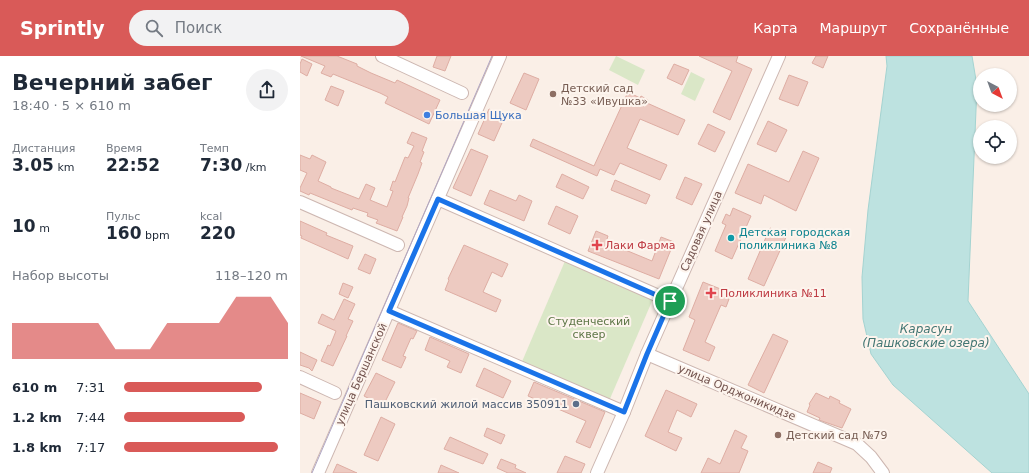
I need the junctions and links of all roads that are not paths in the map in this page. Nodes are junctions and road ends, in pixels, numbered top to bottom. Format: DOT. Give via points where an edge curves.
graph roads {
  1 [pos="382,56"];
  2 [pos="500,56"];
  3 [pos="777,56"];
  4 [pos="462,93"];
  5 [pos="438,199"];
  6 [pos="300,202"];
  7 [pos="398,245"];
  8 [pos="670,301"];
  9 [pos="389,311"];
  10 [pos="647,354"];
  11 [pos="300,377"];
  12 [pos="335,393"];
  13 [pos="624,412"];
  14 [pos="318,473"];
  15 [pos="597,473"];
  16 [pos="883,473"];
  1 -- 4 [label="street"];
  2 -- 5 [label="street, улица Бершанской"];
  3 -- 8 [label="street, Садовая улица"];
  5 -- 8 [label="street"];
  5 -- 9 [label="street, улица Бершанской"];
  6 -- 7 [label="street"];
  8 -- 10 [label="street, Садовая улица"];
  9 -- 13 [label="street"];
  9 -- 14 [label="street, улица Бершанской"];
  10 -- 13 [label="street, Садовая улица"];
  10 -- 16 [label="street, улица Орджоникидзе" via="856,444 871,457"];
  11 -- 12 [label="street"];
  13 -- 15 [label="street, Садовая улица"];
}
